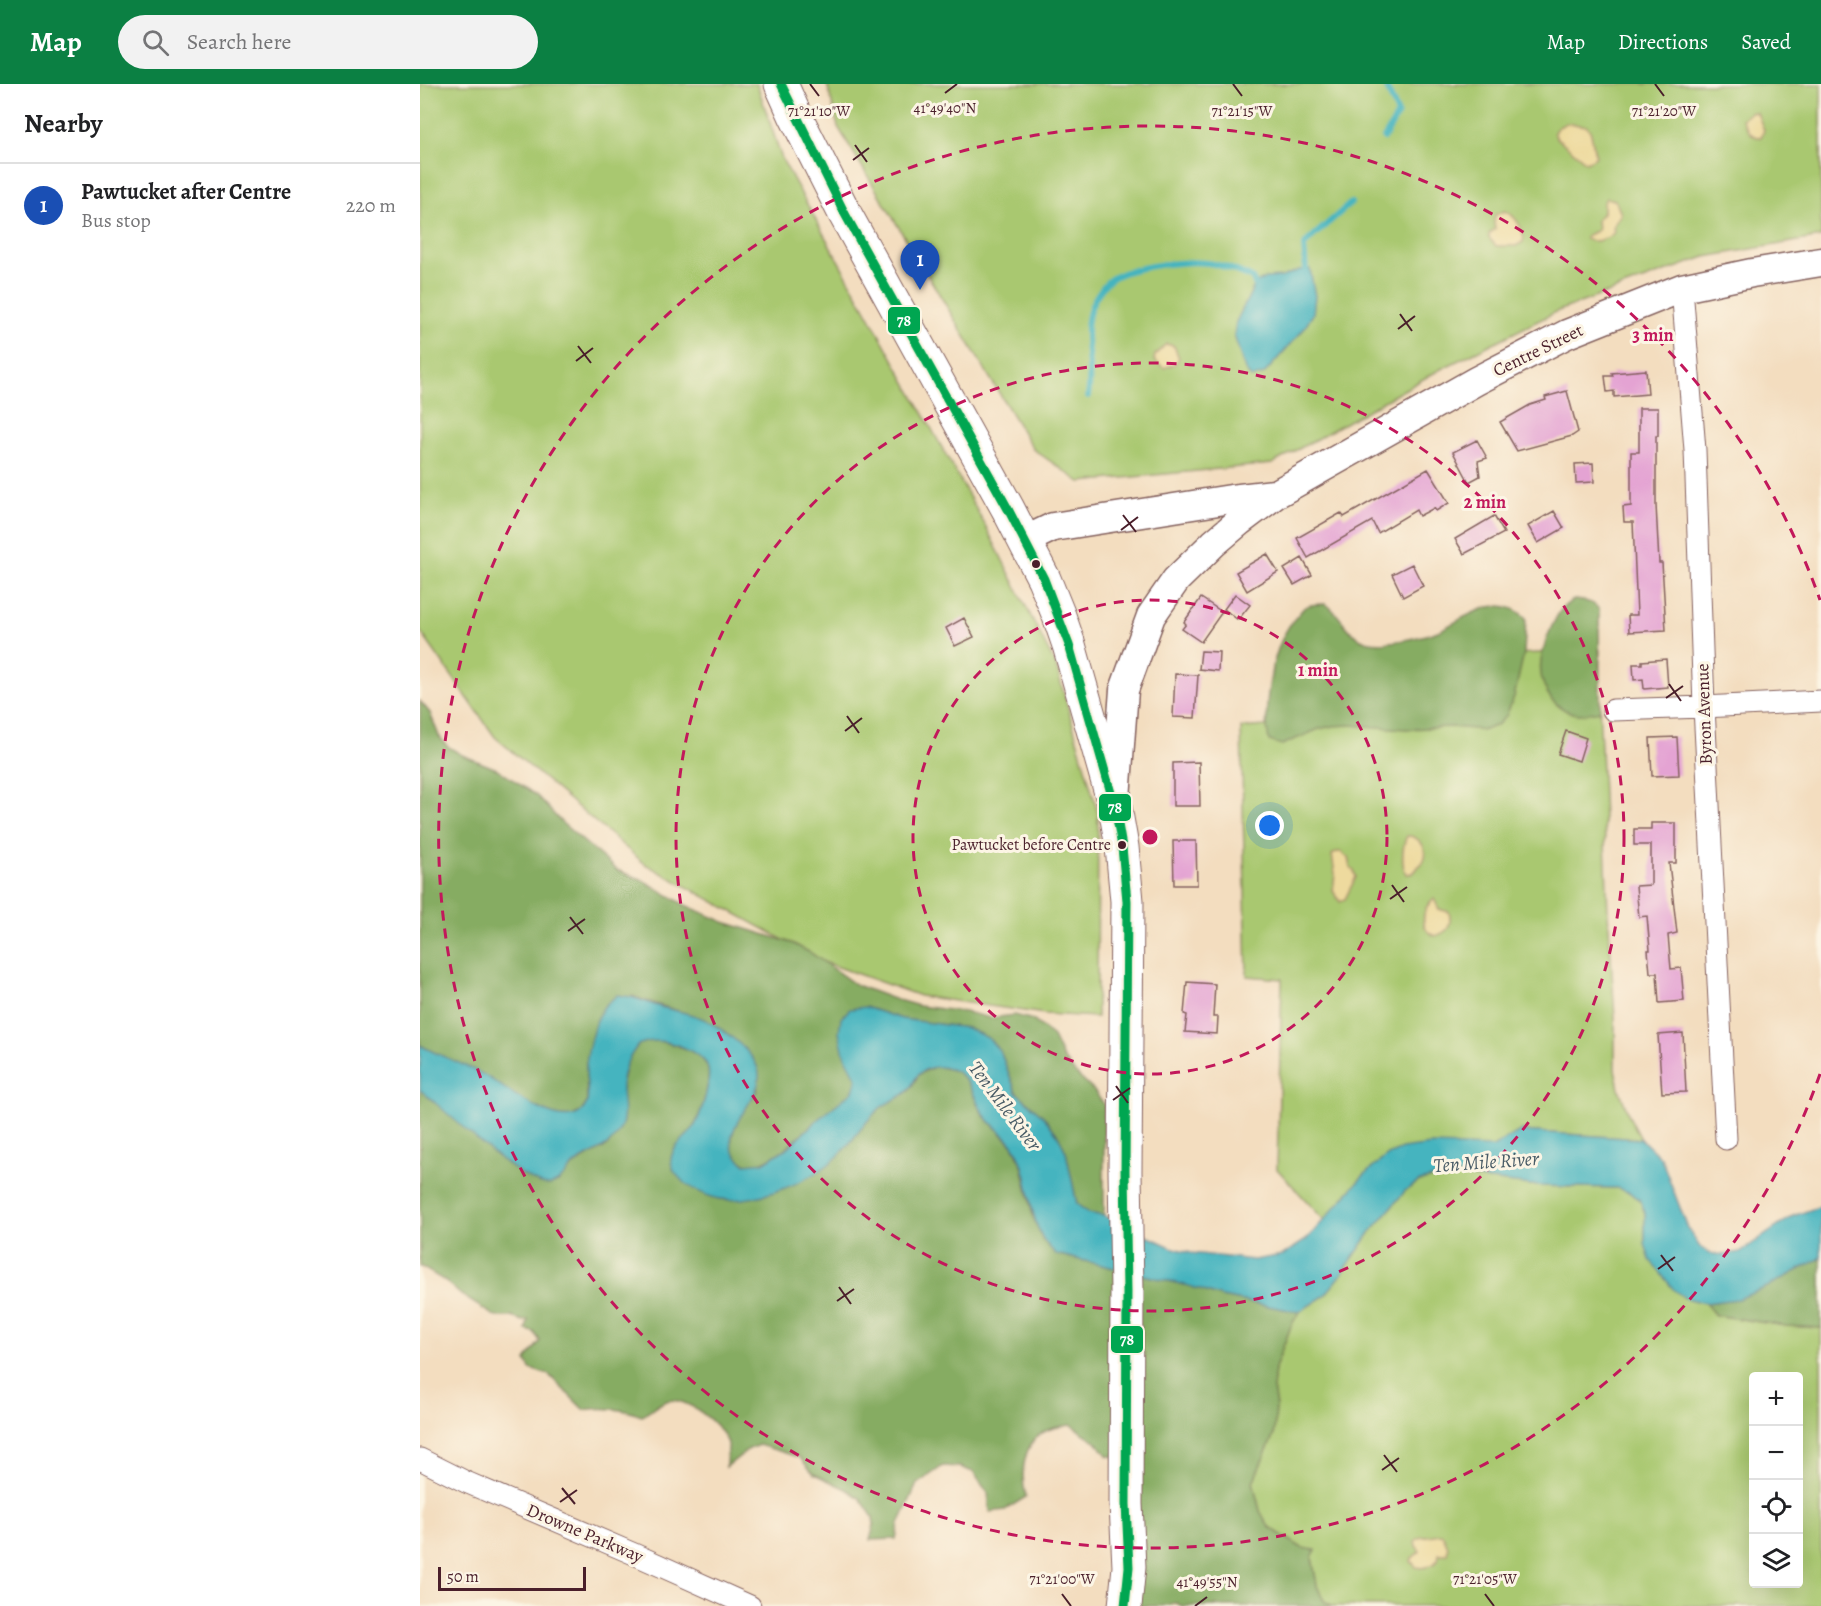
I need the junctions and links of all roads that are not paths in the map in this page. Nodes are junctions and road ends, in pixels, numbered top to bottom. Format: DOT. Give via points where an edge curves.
graph roads {
  1 [pos="781,84"];
  2 [pos="1821,262"];
  3 [pos="1682,288"];
  4 [pos="1276,494"];
  5 [pos="1024,540"];
  6 [pos="1821,701"];
  7 [pos="1704,707"];
  8 [pos="1613,710"];
  9 [pos="1115,807"];
  10 [pos="1726,1139"];
  11 [pos="420,1460"];
  12 [pos="750,1606"];
  13 [pos="1125,1606"];
  1 -- 5 [label="main road" via="845,214"];
  2 -- 3 [label="main road, Centre Street"];
  3 -- 4 [label="main road, Centre Street" via="1567,334"];
  3 -- 7 [label="street, Byron Avenue" via="1695,450"];
  4 -- 5 [label="main road, Centre Street" via="1053,527"];
  4 -- 9 [label="main road, Centre Street" via="1214,543 1176,580 1151,616 1124,690"];
  5 -- 9 [label="main road" via="1059,616"];
  6 -- 7 [label="street"];
  7 -- 8 [label="street"];
  7 -- 10 [label="street, Byron Avenue"];
  9 -- 13 [label="main road" via="1127,901"];
  11 -- 12 [label="street, Drowne Parkway"];
}
